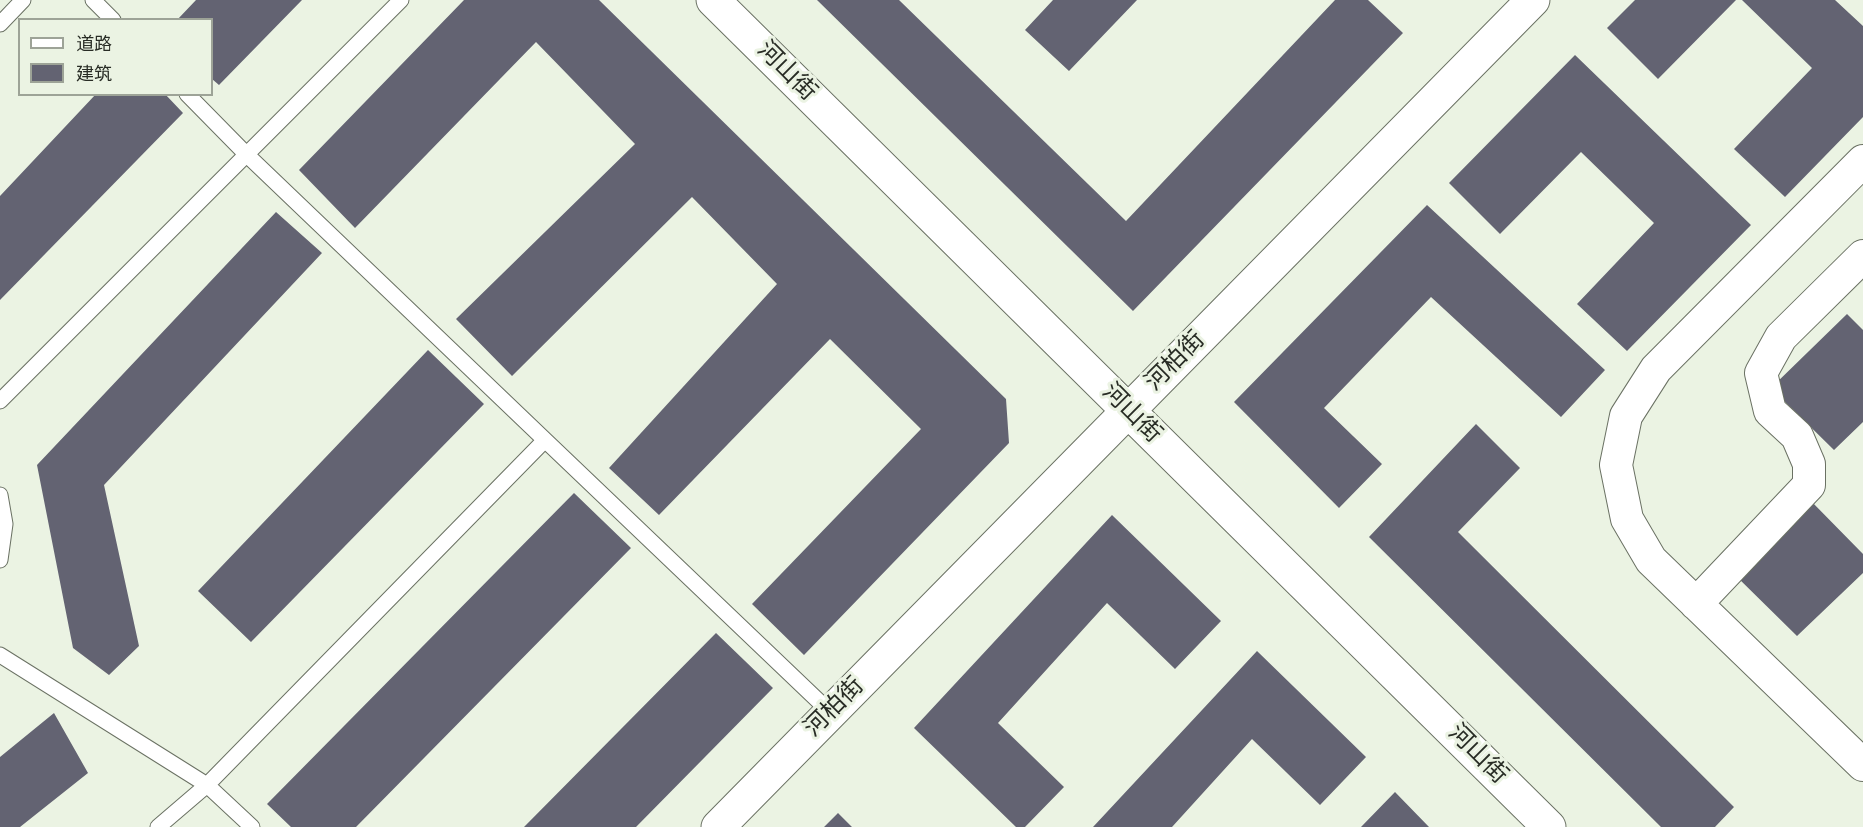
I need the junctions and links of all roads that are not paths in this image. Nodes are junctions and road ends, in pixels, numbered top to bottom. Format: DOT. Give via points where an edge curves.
graph roads {
  1 [pos="24,0"];
  2 [pos="93,0"];
  3 [pos="401,0"];
  4 [pos="713,0"];
  5 [pos="1533,0"];
  6 [pos="110,18"];
  7 [pos="0,24"];
  8 [pos="189,96"];
  9 [pos="246,154"];
  10 [pos="1863,161"];
  11 [pos="1863,256"];
  12 [pos="0,401"];
  13 [pos="1128,411"];
  14 [pos="545,440"];
  15 [pos="0,495"];
  16 [pos="0,560"];
  17 [pos="1696,604"];
  18 [pos="0,655"];
  19 [pos="831,713"];
  20 [pos="1863,765"];
  21 [pos="207,785"];
  22 [pos="158,827"];
  23 [pos="252,827"];
  24 [pos="718,827"];
  25 [pos="1549,827"];
  1 -- 7 [label="lane"];
  2 -- 6 [label="lane"];
  3 -- 9 [label="lane"];
  4 -- 13 [label="street, 河山街"];
  5 -- 13 [label="street, 河柏街"];
  8 -- 9 [label="lane"];
  9 -- 12 [label="lane"];
  9 -- 14 [label="lane"];
  10 -- 17 [label="street" via="1656,369 1626,416 1616,465 1627,519 1651,560"];
  11 -- 17 [label="street" via="1781,337 1761,373 1770,411 1797,436 1809,465 1809,485"];
  13 -- 19 [label="street, 河柏街"];
  13 -- 25 [label="street, 河山街"];
  14 -- 19 [label="lane"];
  14 -- 21 [label="lane"];
  15 -- 16 [label="lane" via="4,524"];
  17 -- 20 [label="street"];
  18 -- 21 [label="lane"];
  19 -- 24 [label="street, 河柏街"];
  21 -- 22 [label="lane"];
  21 -- 23 [label="lane"];
}
